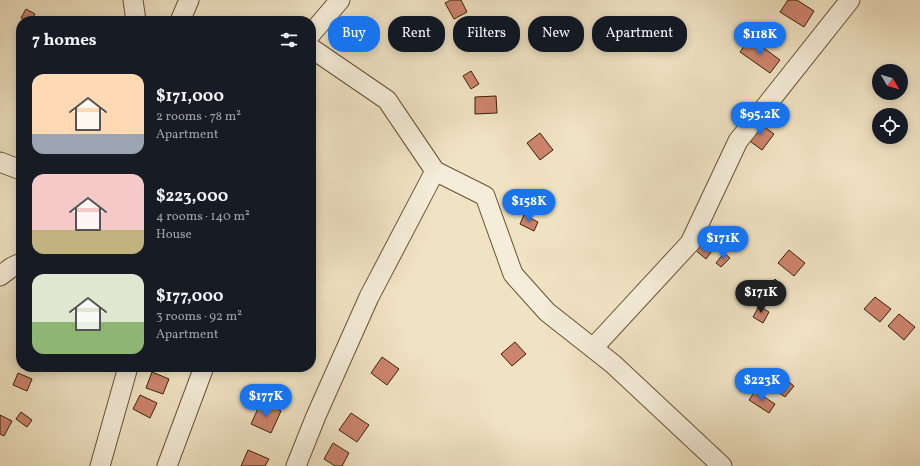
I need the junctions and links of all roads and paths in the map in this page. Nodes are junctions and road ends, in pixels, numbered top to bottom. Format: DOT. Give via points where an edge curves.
graph roads {
  1 [pos="133,0"];
  2 [pos="189,0"];
  3 [pos="340,0"];
  4 [pos="850,0"];
  5 [pos="135,16"];
  6 [pos="182,16"];
  7 [pos="316,28"];
  8 [pos="316,51"];
  9 [pos="0,162"];
  10 [pos="16,168"];
  11 [pos="435,171"];
  12 [pos="16,266"];
  13 [pos="0,276"];
  14 [pos="594,348"];
  15 [pos="127,372"];
  16 [pos="202,372"];
  17 [pos="100,466"];
  18 [pos="167,466"];
  19 [pos="296,466"];
  20 [pos="722,466"];
  1 -- 5 [label="street"];
  2 -- 6 [label="street"];
  3 -- 7 [label="street"];
  4 -- 14 [label="street" via="738,141 690,243"];
  8 -- 11 [label="street" via="387,100"];
  9 -- 10 [label="street"];
  11 -- 14 [label="street" via="485,196 512,274 547,312"];
  11 -- 19 [label="street" via="370,297"];
  12 -- 13 [label="street"];
  14 -- 20 [label="street"];
  15 -- 17 [label="street"];
  16 -- 18 [label="street"];
}
